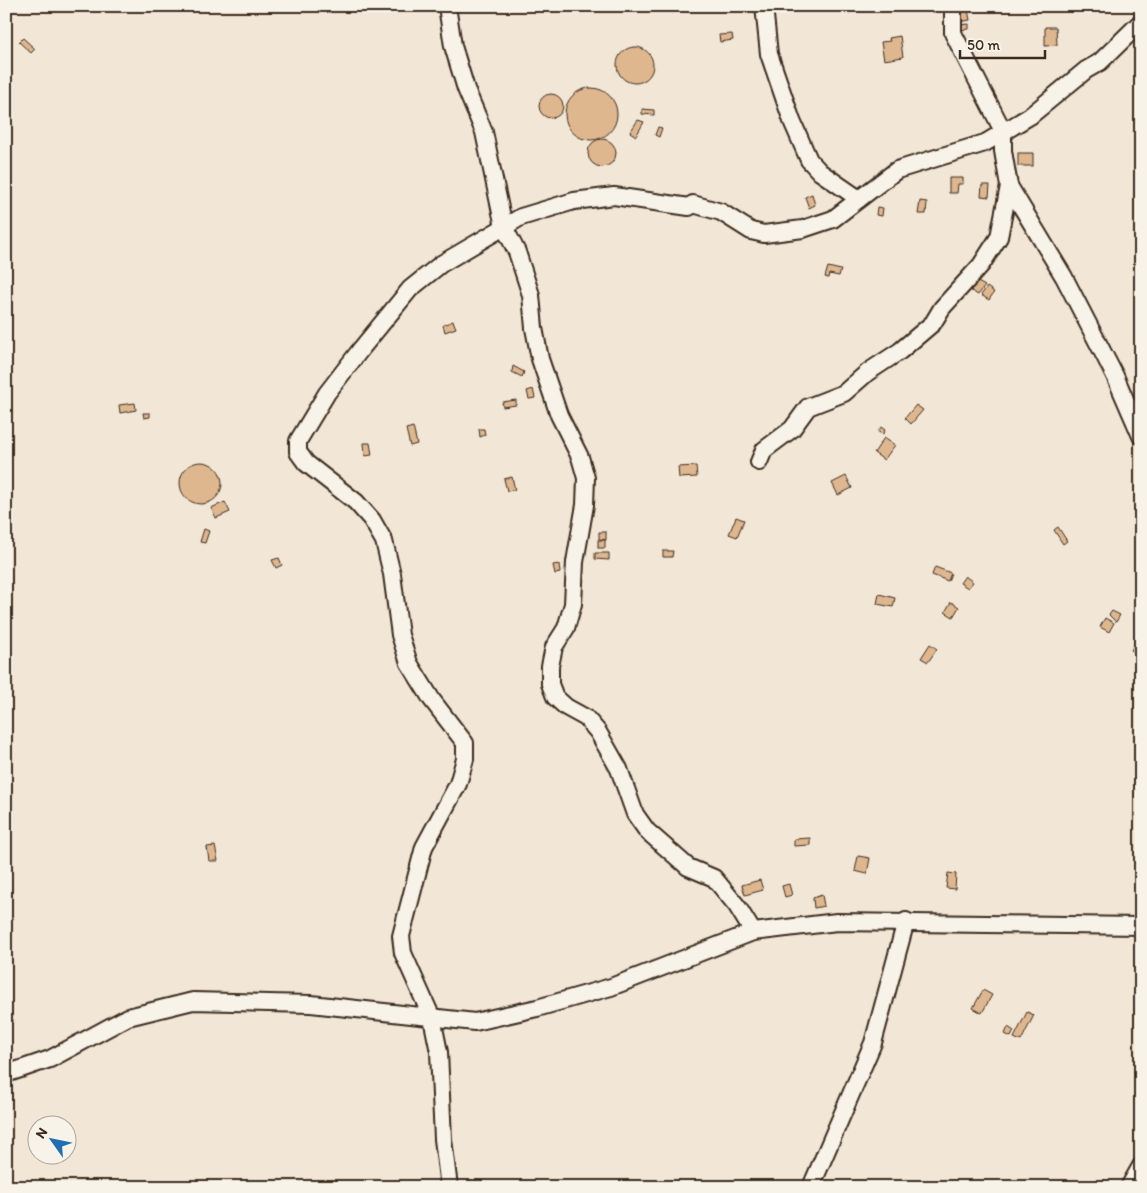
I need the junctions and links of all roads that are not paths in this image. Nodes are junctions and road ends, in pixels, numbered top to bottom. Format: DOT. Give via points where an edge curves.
graph roads {
  1 [pos="447,6"];
  2 [pos="764,6"];
  3 [pos="953,6"];
  4 [pos="1141,22"];
  5 [pos="1003,131"];
  6 [pos="1009,186"];
  7 [pos="859,199"];
  8 [pos="504,227"];
  9 [pos="1141,436"];
  10 [pos="759,462"];
  11 [pos="906,921"];
  12 [pos="1138,927"];
  13 [pos="753,932"];
  14 [pos="432,1018"];
  15 [pos="6,1074"];
  16 [pos="1141,1166"];
  17 [pos="448,1187"];
  18 [pos="811,1187"];
  19 [pos="1129,1187"];
  1 -- 8 [label="street" via="453,46 484,132"];
  2 -- 7 [label="street" via="768,54 809,160 820,172"];
  3 -- 5 [label="street" via="953,33"];
  4 -- 5 [label="street" via="1100,62 1030,116"];
  5 -- 6 [label="street"];
  5 -- 7 [label="street" via="985,143 897,170"];
  6 -- 9 [label="street" via="1064,277 1115,376"];
  6 -- 10 [label="street" via="999,236 981,265 932,323 844,392 808,407 792,429 764,450"];
  7 -- 8 [label="street" via="833,219 803,229 764,234 751,231 721,212 693,204 614,196 574,200 535,211"];
  8 -- 13 [label="street" via="525,273 548,386 586,478 573,604 566,628 554,646 550,666 554,697 586,718 598,732 619,769 635,814 647,831 688,867 714,878"];
  8 -- 14 [label="street" via="441,264 410,289 327,392 298,441 298,452 306,462 356,502 384,541 400,635 409,663 432,700 466,743 458,784 424,847 401,936 402,953"];
  11 -- 12 [label="street"];
  11 -- 13 [label="street" via="837,922"];
  11 -- 18 [label="street" via="873,1043"];
  13 -- 14 [label="street" via="611,987 537,1008 475,1022"];
  14 -- 15 [label="street" via="311,1004 193,1001 128,1017 50,1059"];
  14 -- 17 [label="street" via="439,1052"];
  16 -- 19 [label="street"];
}
